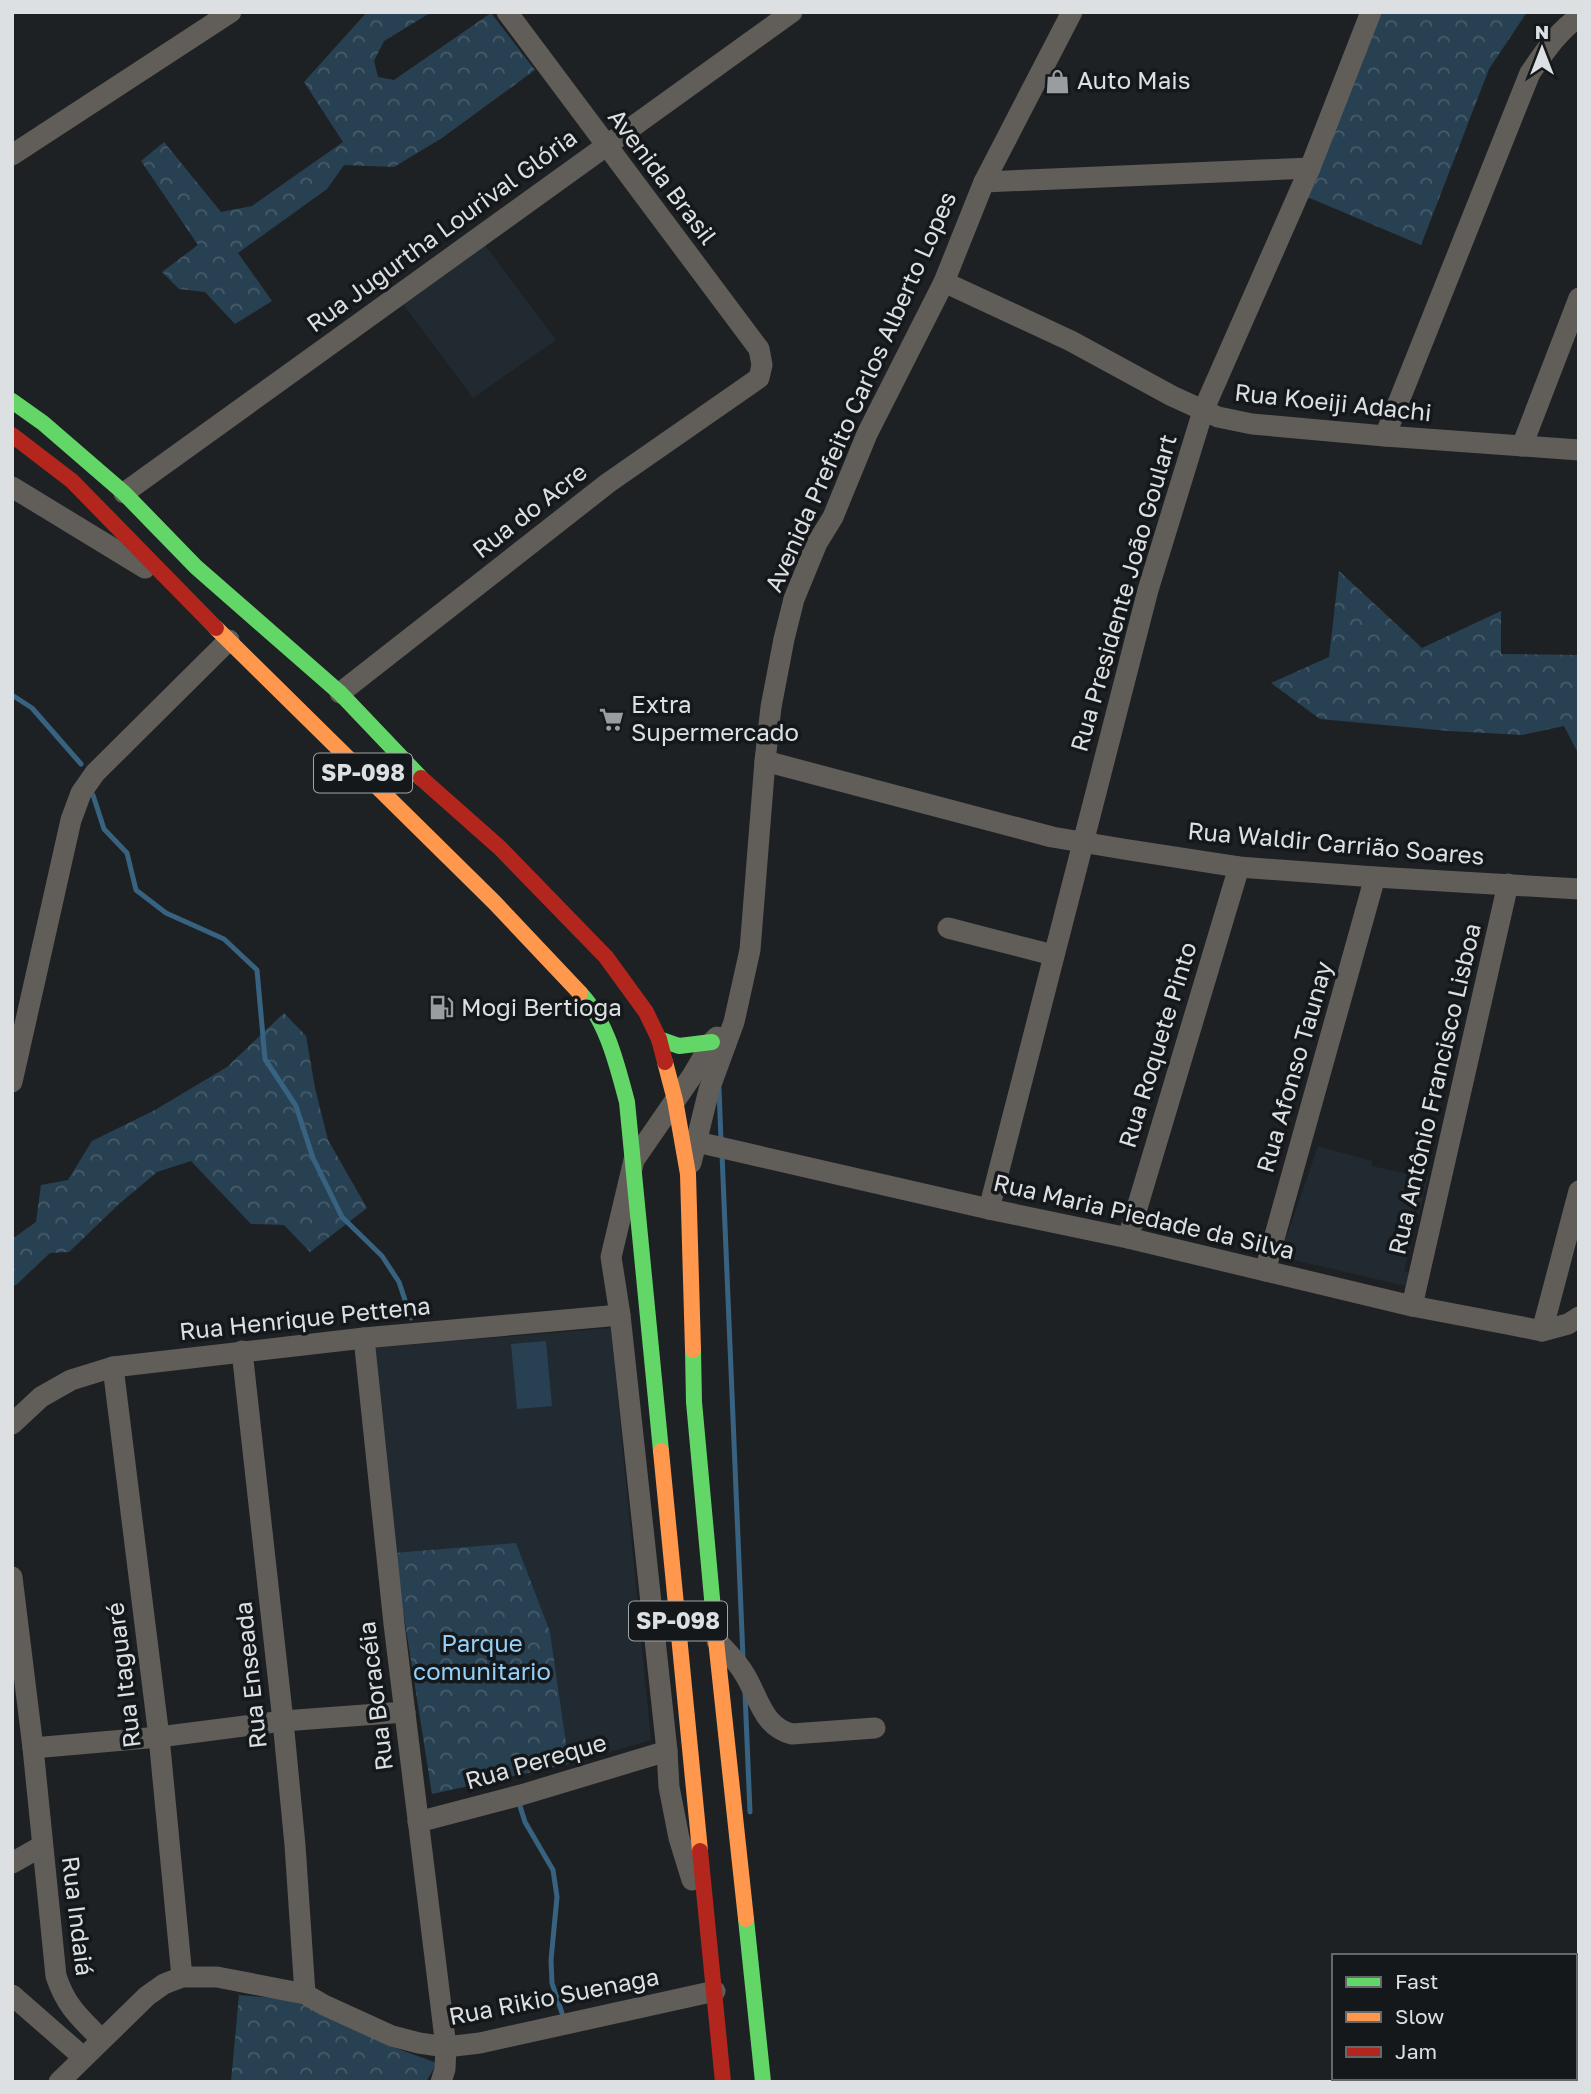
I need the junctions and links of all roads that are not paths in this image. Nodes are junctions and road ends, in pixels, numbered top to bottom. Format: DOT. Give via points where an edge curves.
graph roads {
  1 [pos="231,12"];
  2 [pos="507,12"];
  3 [pos="792,12"];
  4 [pos="1072,12"];
  5 [pos="1371,12"];
  6 [pos="1579,17"];
  7 [pos="606,145"];
  8 [pos="12,155"];
  9 [pos="1310,168"];
  10 [pos="984,182"];
  11 [pos="944,282"];
  12 [pos="1579,298"];
  13 [pos="759,378"];
  14 [pos="12,401"];
  15 [pos="1203,411"];
  16 [pos="12,435"];
  17 [pos="1385,436"];
  18 [pos="1522,446"];
  19 [pos="1579,450"];
  20 [pos="12,487"];
  21 [pos="124,493"];
  22 [pos="175,587"];
  23 [pos="229,640"];
  24 [pos="340,693"];
  25 [pos="765,761"];
  26 [pos="1084,843"];
  27 [pos="1239,867"];
  28 [pos="1375,877"];
  29 [pos="1508,884"];
  30 [pos="539,888"];
  31 [pos="1579,889"];
  32 [pos="494,902"];
  33 [pos="948,928"];
  34 [pos="1053,955"];
  35 [pos="734,1022"];
  36 [pos="659,1039"];
  37 [pos="712,1042"];
  38 [pos="12,1082"];
  39 [pos="676,1100"];
  40 [pos="697,1142"];
  41 [pos="635,1160"];
  42 [pos="688,1174"];
  43 [pos="1579,1191"];
  44 [pos="989,1209"];
  45 [pos="1128,1238"];
  46 [pos="1265,1271"];
  47 [pos="1412,1306"];
  48 [pos="620,1315"];
  49 [pos="1579,1318"];
  50 [pos="1542,1331"];
  51 [pos="364,1338"];
  52 [pos="242,1351"];
  53 [pos="113,1367"];
  54 [pos="12,1424"];
  55 [pos="12,1577"];
  56 [pos="16,1631"];
  57 [pos="717,1641"];
  58 [pos="405,1712"];
  59 [pos="283,1721"];
  60 [pos="875,1728"];
  61 [pos="159,1737"];
  62 [pos="33,1748"];
  63 [pos="667,1751"];
  64 [pos="418,1822"];
  65 [pos="42,1846"];
  66 [pos="12,1863"];
  67 [pos="710,1946"];
  68 [pos="182,1977"];
  69 [pos="715,1992"];
  70 [pos="305,1994"];
  71 [pos="12,1995"];
  72 [pos="101,2039"];
  73 [pos="446,2047"];
  74 [pos="83,2057"];
  75 [pos="58,2082"];
  76 [pos="441,2082"];
  77 [pos="723,2082"];
  78 [pos="763,2082"];
  1 -- 8 [label="street"];
  2 -- 7 [label="street, Avenida Brasil"];
  3 -- 7 [label="street, Rua Jugurtha Lourival Glória"];
  4 -- 10 [label="street, Avenida Prefeito Carlos Alberto Lopes"];
  5 -- 9 [label="street, Rua Presidente João Goulart"];
  6 -- 17 [label="street" via="1530,73"];
  7 -- 13 [label="street, Avenida Brasil" via="759,349"];
  7 -- 21 [label="street, Rua Jugurtha Lourival Glória"];
  9 -- 10 [label="street"];
  9 -- 15 [label="street, Rua Presidente João Goulart"];
  10 -- 11 [label="street, Avenida Prefeito Carlos Alberto Lopes"];
  11 -- 15 [label="street, Rua Koeiji Adachi" via="1071,341"];
  11 -- 25 [label="street, Avenida Prefeito Carlos Alberto Lopes" via="867,434 794,599 777,670"];
  12 -- 18 [label="street"];
  13 -- 24 [label="street, Rua do Acre" via="608,483"];
  14 -- 21 [label="main road, SP-098"];
  15 -- 17 [label="street, Rua Koeiji Adachi" via="1252,424"];
  15 -- 26 [label="street, Rua Presidente João Goulart" via="1148,590"];
  16 -- 22 [label="main road, SP-098" via="72,481"];
  17 -- 18 [label="street, Rua Koeiji Adachi"];
  18 -- 19 [label="street, Rua Koeiji Adachi"];
  20 -- 22 [label="street"];
  21 -- 24 [label="main road, SP-098" via="196,567"];
  22 -- 23 [label="main road, SP-098"];
  23 -- 32 [label="main road, SP-098"];
  23 -- 38 [label="street" via="95,773 81,793"];
  24 -- 30 [label="main road, SP-098" via="412,770"];
  25 -- 26 [label="street, Rua Waldir Carrião Soares"];
  25 -- 35 [label="street, Avenida Prefeito Carlos Alberto Lopes" via="750,950"];
  26 -- 27 [label="street, Rua Waldir Carrião Soares"];
  26 -- 34 [label="street, Rua Presidente João Goulart"];
  27 -- 28 [label="street, Rua Waldir Carrião Soares"];
  27 -- 45 [label="street, Rua Roquete Pinto"];
  28 -- 29 [label="street, Rua Waldir Carrião Soares"];
  28 -- 46 [label="street, Rua Afonso Taunay"];
  29 -- 31 [label="street, Rua Waldir Carrião Soares"];
  29 -- 47 [label="street, Rua Antônio Francisco Lisboa"];
  30 -- 32 [label="main road" via="502,881 493,888"];
  30 -- 36 [label="main road, SP-098" via="622,976"];
  32 -- 41 [label="main road, SP-098" via="589,1002 615,1058"];
  33 -- 34 [label="street"];
  34 -- 44 [label="street, Rua Presidente João Goulart"];
  35 -- 37 [label="street"];
  35 -- 40 [label="street, Avenida Prefeito Carlos Alberto Lopes" via="709,1090"];
  36 -- 37 [label="main road" via="679,1046"];
  36 -- 39 [label="main road, SP-098"];
  37 -- 39 [label="street"];
  39 -- 41 [label="street"];
  39 -- 42 [label="main road, SP-098"];
  40 -- 42 [label="street, Avenida Prefeito Carlos Alberto Lopes"];
  40 -- 44 [label="street, Rua Maria Piedade da Silva"];
  41 -- 48 [label="street" via="611,1257"];
  41 -- 67 [label="main road, SP-098"];
  42 -- 57 [label="main road, SP-098" via="694,1402"];
  43 -- 50 [label="street"];
  44 -- 45 [label="street, Rua Maria Piedade da Silva"];
  45 -- 46 [label="street, Rua Maria Piedade da Silva"];
  46 -- 47 [label="street, Rua Maria Piedade da Silva"];
  47 -- 50 [label="street, Rua Maria Piedade da Silva"];
  48 -- 51 [label="street, Rua Henrique Pettena"];
  48 -- 63 [label="street"];
  49 -- 50 [label="street, Rua Maria Piedade da Silva"];
  51 -- 52 [label="street, Rua Henrique Pettena"];
  51 -- 58 [label="street, Rua Boracéia"];
  52 -- 53 [label="street, Rua Henrique Pettena"];
  52 -- 59 [label="street, Rua Enseada"];
  53 -- 54 [label="street, Rua Henrique Pettena" via="71,1380 41,1397"];
  53 -- 61 [label="street, Rua Itaguaré"];
  55 -- 56 [label="street, Rua Indaiá"];
  56 -- 62 [label="street, Rua Indaiá"];
  57 -- 60 [label="street" via="746,1677 764,1715 782,1731"];
  57 -- 78 [label="main road, SP-098"];
  58 -- 59 [label="street"];
  58 -- 64 [label="street, Rua Boracéia"];
  59 -- 61 [label="street"];
  59 -- 70 [label="street, Rua Enseada"];
  61 -- 62 [label="street"];
  61 -- 68 [label="street, Rua Itaguaré"];
  62 -- 65 [label="street, Rua Indaiá"];
  63 -- 64 [label="street, Rua Pereque"];
  63 -- 67 [label="street" via="673,1812"];
  64 -- 73 [label="street, Rua Boracéia"];
  65 -- 66 [label="street"];
  65 -- 72 [label="street, Rua Indaiá" via="56,1976 62,1995"];
  67 -- 69 [label="main road, SP-098"];
  68 -- 70 [label="street, Rua Rikio Suenaga" via="217,1978"];
  68 -- 72 [label="street, Rua Rikio Suenaga" via="147,1996"];
  69 -- 73 [label="street, Rua Rikio Suenaga"];
  69 -- 77 [label="main road, SP-098"];
  70 -- 73 [label="street, Rua Rikio Suenaga" via="393,2036"];
  71 -- 74 [label="street"];
  72 -- 74 [label="street, Rua Rikio Suenaga"];
  73 -- 76 [label="street, Rua Boracéia"];
  74 -- 75 [label="street, Rua Rikio Suenaga"];
}
